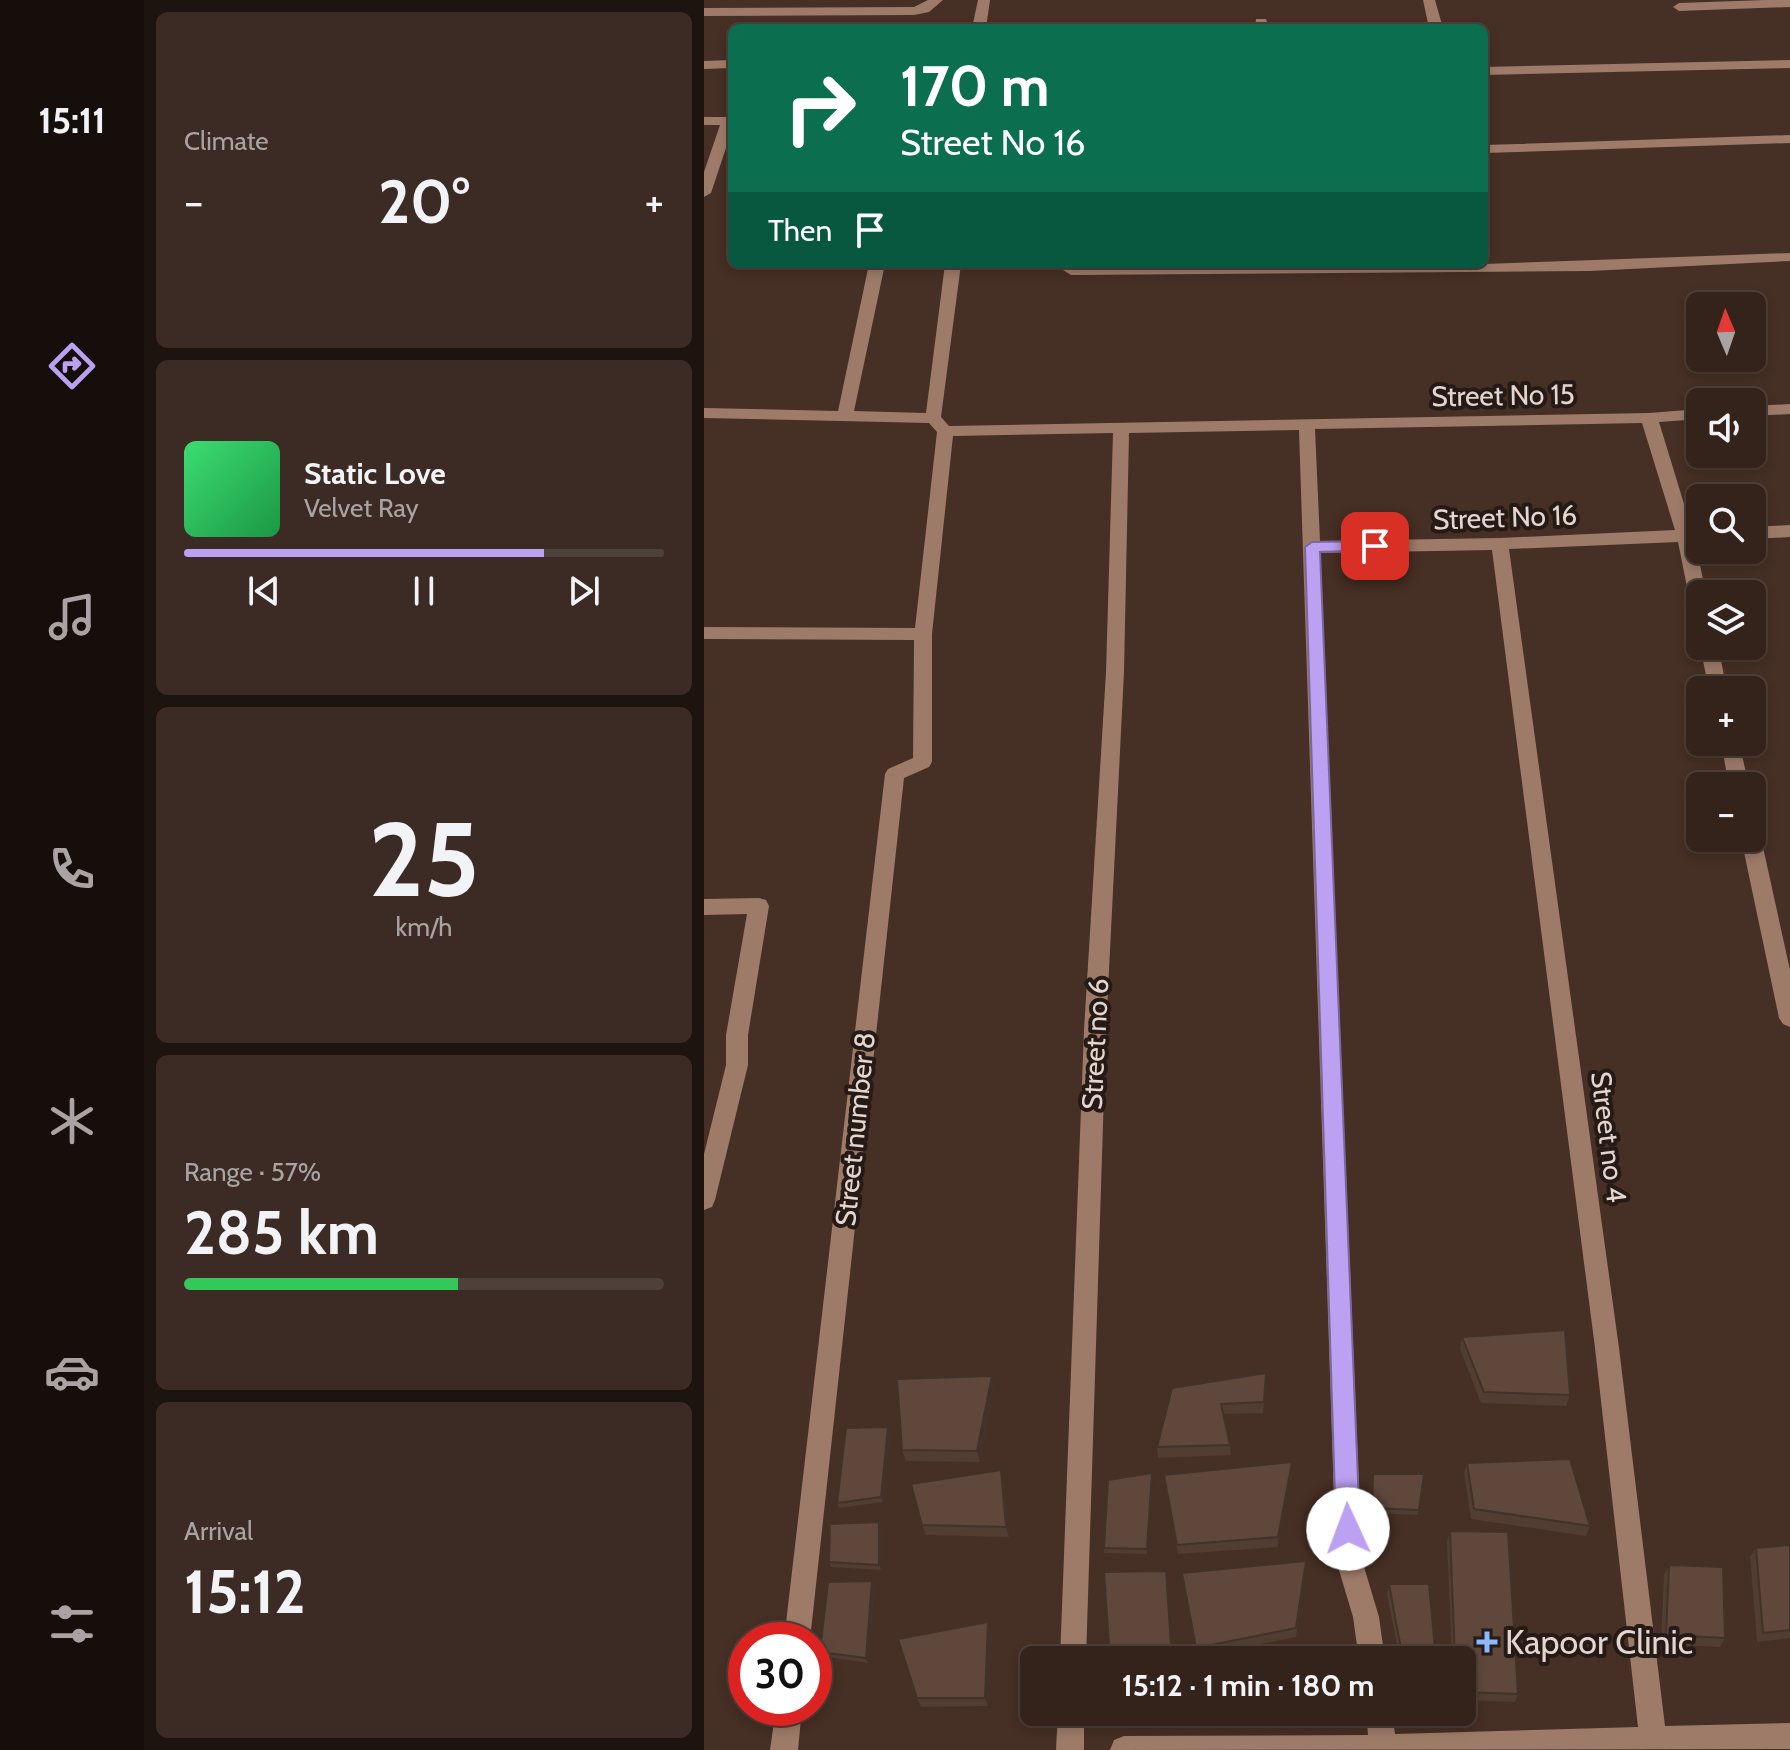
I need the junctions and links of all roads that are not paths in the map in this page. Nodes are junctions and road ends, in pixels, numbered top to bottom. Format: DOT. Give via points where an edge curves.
graph roads {
  1 [pos="937,0"];
  2 [pos="984,0"];
  3 [pos="1429,0"];
  4 [pos="1790,3"];
  5 [pos="1679,7"];
  6 [pos="704,12"];
  7 [pos="980,24"];
  8 [pos="1435,24"];
  9 [pos="728,64"];
  10 [pos="1790,64"];
  11 [pos="704,65"];
  12 [pos="1488,71"];
  13 [pos="704,121"];
  14 [pos="728,121"];
  15 [pos="728,127"];
  16 [pos="1790,139"];
  17 [pos="1488,149"];
  18 [pos="704,193"];
  19 [pos="1790,257"];
  20 [pos="1488,266"];
  21 [pos="876,268"];
  22 [pos="953,268"];
  23 [pos="1193,268"];
  24 [pos="1071,270"];
  25 [pos="1790,409"];
  26 [pos="1766,410"];
  27 [pos="704,413"];
  28 [pos="1686,415"];
  29 [pos="845,416"];
  30 [pos="1649,418"];
  31 [pos="939,424"];
  32 [pos="1307,426"];
  33 [pos="1121,429"];
  34 [pos="1686,520"];
  35 [pos="1790,531"];
  36 [pos="1766,532"];
  37 [pos="1686,536"];
  38 [pos="1500,544"];
  39 [pos="1312,547"];
  40 [pos="704,633"];
  41 [pos="923,634"];
  42 [pos="1754,852"];
  43 [pos="704,907"];
  44 [pos="1790,1018"];
  45 [pos="704,1200"];
  46 [pos="799,1622"];
  47 [pos="1073,1646"];
  48 [pos="1370,1646"];
  49 [pos="787,1726"];
  50 [pos="1071,1726"];
  51 [pos="1381,1726"];
  52 [pos="1790,1736"];
  53 [pos="1653,1744"];
  54 [pos="1384,1749"];
  55 [pos="784,1750"];
  56 [pos="1070,1750"];
  57 [pos="1124,1750"];
  1 -- 6 [label="street" via="914,11"];
  2 -- 7 [label="street"];
  3 -- 8 [label="street"];
  4 -- 5 [label="street"];
  9 -- 11 [label="street"];
  10 -- 12 [label="street"];
  13 -- 14 [label="street"];
  15 -- 18 [label="street"];
  16 -- 17 [label="street"];
  19 -- 20 [label="street"];
  21 -- 29 [label="street"];
  22 -- 31 [label="street"];
  23 -- 24 [label="street"];
  25 -- 26 [label="street"];
  27 -- 29 [label="street, Street No 15"];
  28 -- 30 [label="street, Street No 15"];
  29 -- 31 [label="street, Street No 15"];
  30 -- 32 [label="street, Street No 15"];
  30 -- 34 [label="street"];
  31 -- 33 [label="street, Street No 15"];
  31 -- 41 [label="street"];
  32 -- 33 [label="street, Street No 15"];
  32 -- 39 [label="street"];
  33 -- 47 [label="street, Street no 6"];
  35 -- 36 [label="street"];
  37 -- 38 [label="street, Street No 16"];
  38 -- 39 [label="street, Street No 16"];
  38 -- 53 [label="street, Street no 4" via="1607,1348"];
  39 -- 48 [label="street" via="1349,1560"];
  40 -- 41 [label="street"];
  41 -- 46 [label="street, Street number 8" via="922,762 895,774"];
  42 -- 44 [label="street"];
  43 -- 45 [label="street" via="759,906 737,1035 737,1065"];
  49 -- 55 [label="street"];
  50 -- 56 [label="street"];
  51 -- 54 [label="street"];
  52 -- 53 [label="street"];
  53 -- 54 [label="street"];
  54 -- 57 [label="street"];
}
